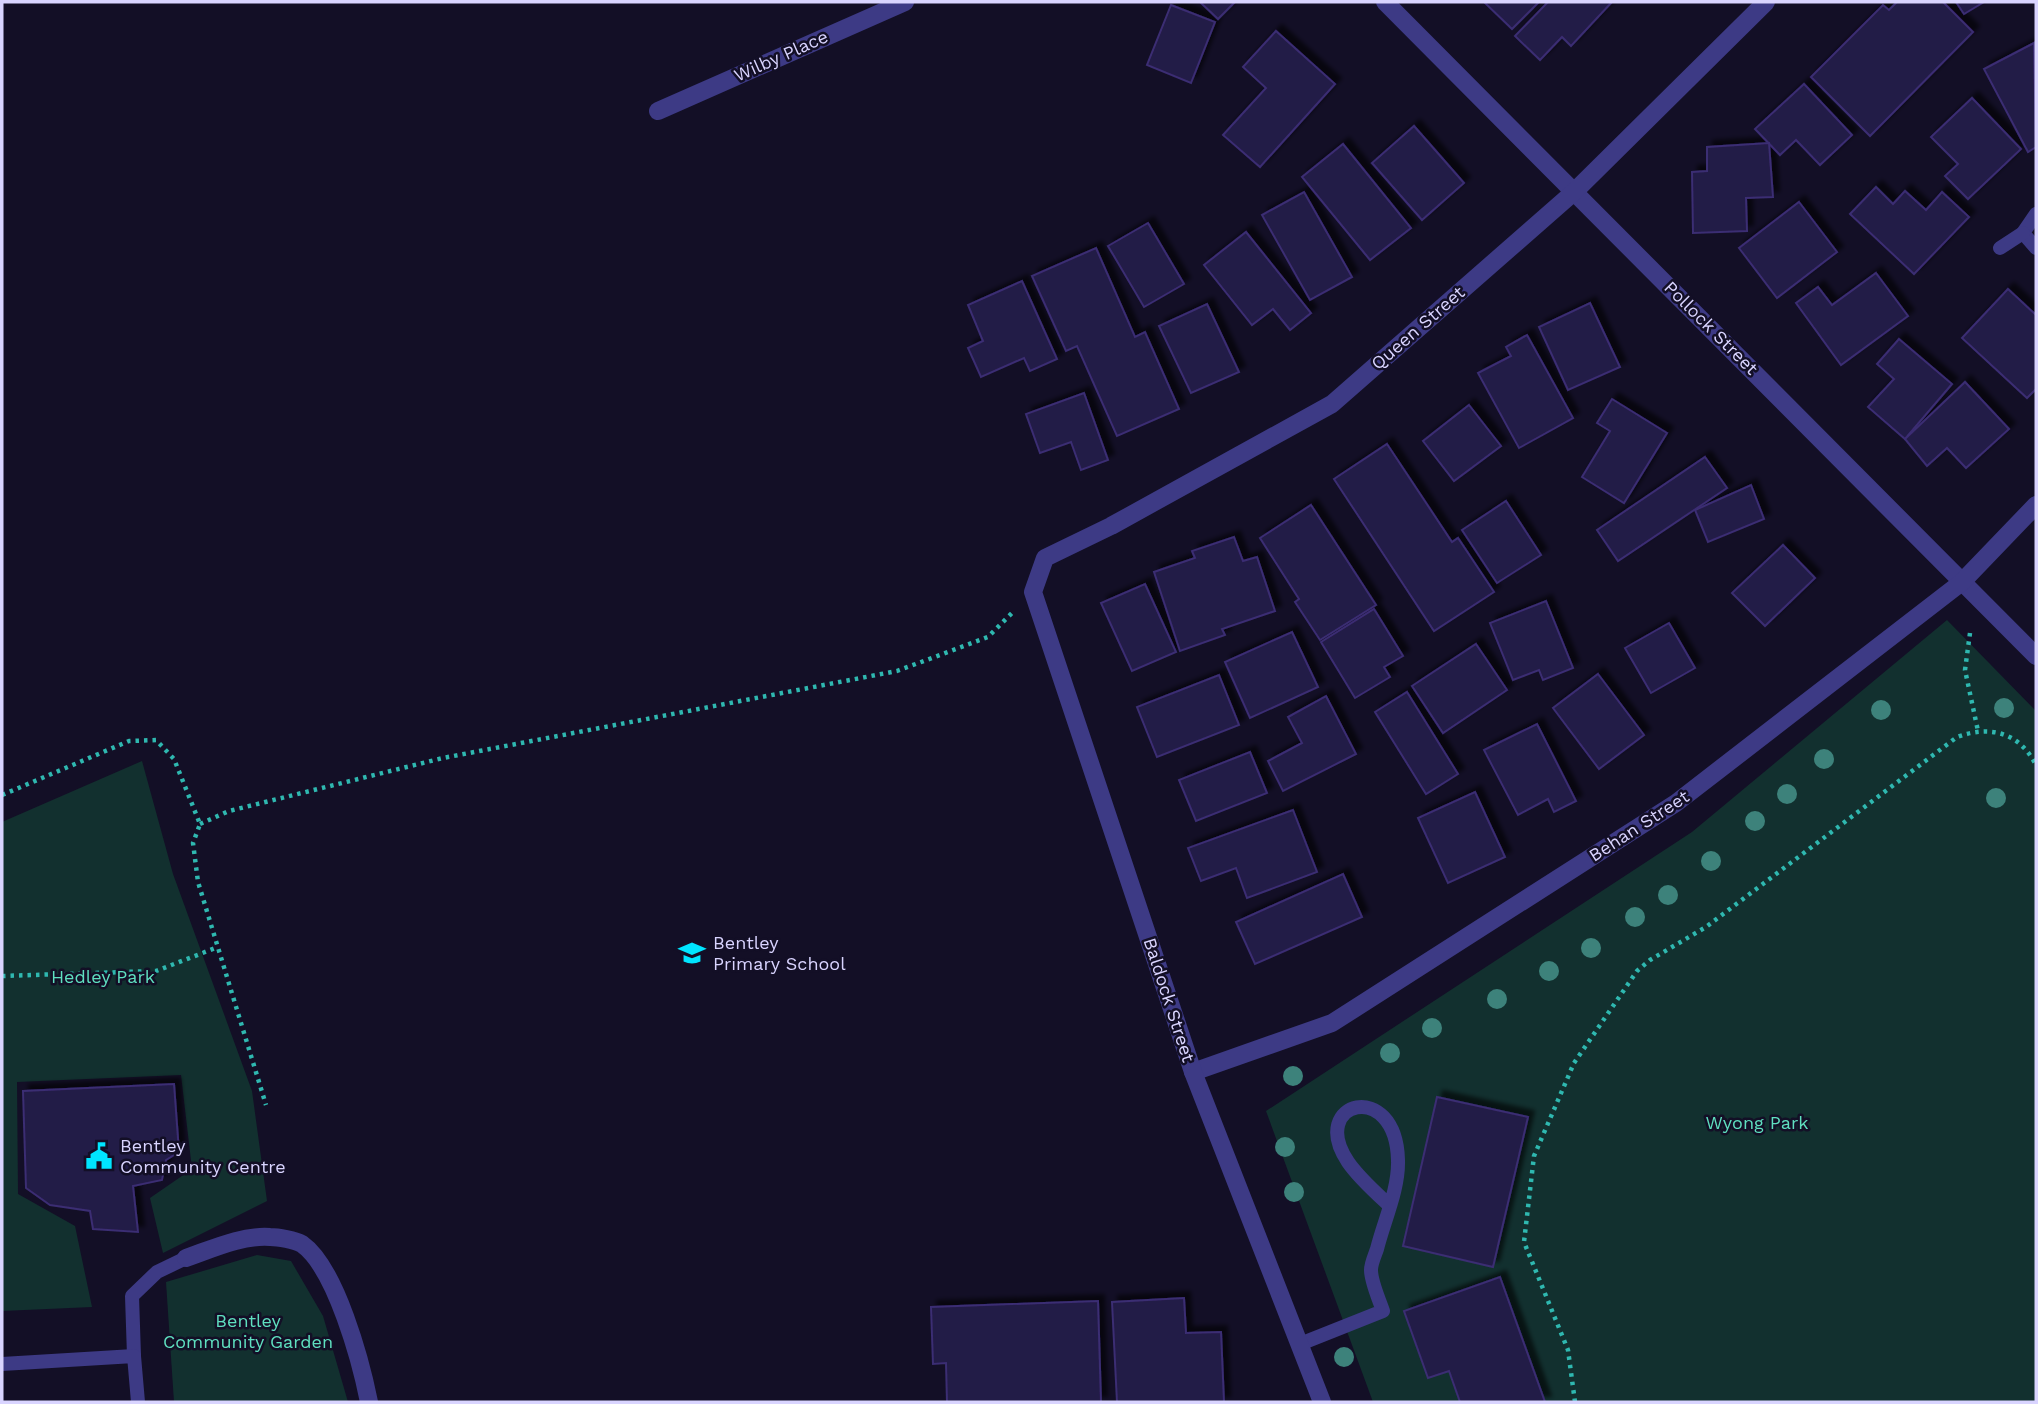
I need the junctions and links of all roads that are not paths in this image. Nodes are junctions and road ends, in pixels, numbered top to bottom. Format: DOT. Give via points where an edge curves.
graph roads {
  1 [pos="905,2"];
  2 [pos="1385,2"];
  3 [pos="1766,2"];
  4 [pos="658,111"];
  5 [pos="1576,191"];
  6 [pos="2036,214"];
  7 [pos="2023,233"];
  8 [pos="2000,248"];
  9 [pos="2036,248"];
  10 [pos="2036,505"];
  11 [pos="1962,582"];
  12 [pos="1033,592"];
  13 [pos="2036,656"];
  14 [pos="1193,1072"];
  15 [pos="1389,1205"];
  16 [pos="186,1258"];
  17 [pos="1300,1344"];
  18 [pos="134,1356"];
  19 [pos="2,1364"];
  20 [pos="138,1402"];
  21 [pos="369,1402"];
  22 [pos="1322,1402"];
  1 -- 4 [label="street, Wilby Place"];
  2 -- 5 [label="street, Pollock Street"];
  3 -- 5 [label="street, Queen Street"];
  5 -- 11 [label="street, Pollock Street"];
  5 -- 12 [label="street, Queen Street" via="1332,404 1045,558"];
  6 -- 7 [label="lane"];
  7 -- 8 [label="lane"];
  7 -- 9 [label="lane"];
  10 -- 11 [label="street, Behan Street"];
  11 -- 13 [label="street, Pollock Street"];
  11 -- 14 [label="street, Behan Street" via="1676,803 1332,1024"];
  12 -- 14 [label="street, Baldock Street"];
  14 -- 17 [label="street, Baldock Street"];
  15 -- 15 [label="lane" via="1398,1171 1397,1139 1381,1115 1354,1107 1343,1112 1337,1123 1339,1144 1347,1162"];
  15 -- 17 [label="lane" via="1371,1269 1383,1311"];
  16 -- 18 [label="lane" via="157,1272 132,1296"];
  16 -- 21 [label="street" via="242,1240 270,1237 301,1244 337,1299 359,1354"];
  17 -- 22 [label="street, Baldock Street"];
  18 -- 19 [label="lane"];
  18 -- 20 [label="lane"];
}
